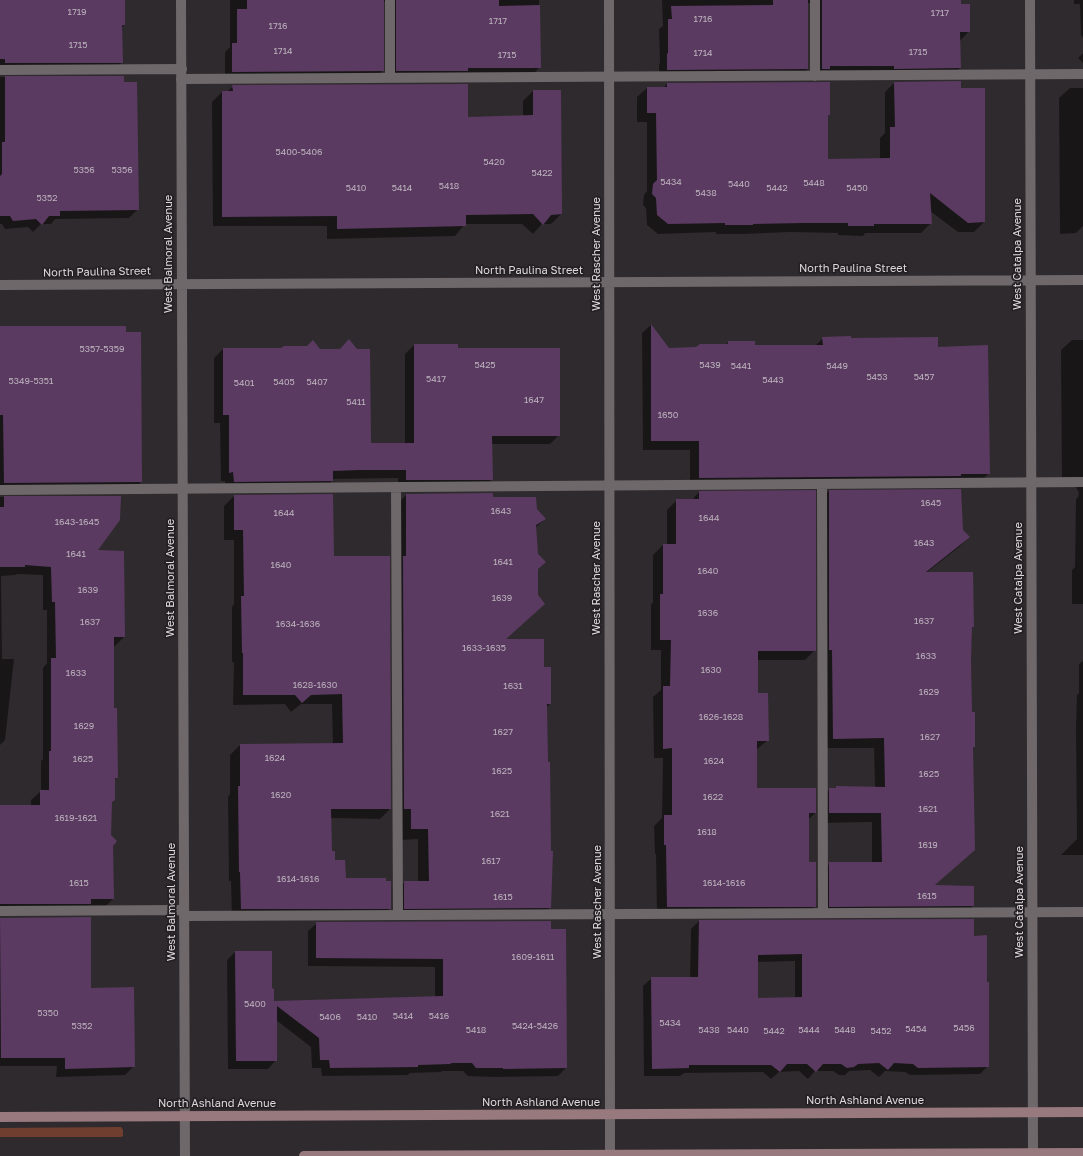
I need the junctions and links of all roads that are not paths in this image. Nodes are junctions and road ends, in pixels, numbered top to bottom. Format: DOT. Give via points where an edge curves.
graph roads {
  1 [pos="181,0"];
  2 [pos="390,0"];
  3 [pos="609,0"];
  4 [pos="815,0"];
  5 [pos="1030,0"];
  6 [pos="0,70"];
  7 [pos="181,74"];
  8 [pos="1083,74"];
  9 [pos="1030,75"];
  10 [pos="815,76"];
  11 [pos="609,77"];
  12 [pos="390,78"];
  13 [pos="1030,280"];
  14 [pos="1083,280"];
  15 [pos="609,282"];
  16 [pos="182,283"];
  17 [pos="0,285"];
  18 [pos="1031,482"];
  19 [pos="1083,482"];
  20 [pos="822,484"];
  21 [pos="609,485"];
  22 [pos="396,487"];
  23 [pos="182,489"];
  24 [pos="0,490"];
  25 [pos="0,911"];
  26 [pos="1032,912"];
  27 [pos="1083,912"];
  28 [pos="184,913"];
  29 [pos="823,913"];
  30 [pos="610,914"];
  31 [pos="398,915"];
  32 [pos="1083,1112"];
  33 [pos="1033,1113"];
  34 [pos="610,1114"];
  35 [pos="184,1116"];
  36 [pos="0,1117"];
  37 [pos="1083,1153"];
  38 [pos="610,1155"];
  39 [pos="1033,1155"];
  40 [pos="184,1156"];
  41 [pos="304,1156"];
  42 [pos="397,1156"];
  1 -- 7 [label="street, West Balmoral Avenue"];
  2 -- 12 [label="street"];
  3 -- 11 [label="street, West Rascher Avenue"];
  4 -- 10 [label="street"];
  5 -- 9 [label="street, West Catalpa Avenue"];
  6 -- 7 [label="street"];
  7 -- 12 [label="street"];
  7 -- 16 [label="street, West Balmoral Avenue"];
  8 -- 9 [label="street"];
  9 -- 10 [label="street"];
  9 -- 13 [label="street, West Catalpa Avenue"];
  10 -- 11 [label="street"];
  11 -- 12 [label="street"];
  11 -- 15 [label="street, West Rascher Avenue"];
  13 -- 14 [label="street, North Paulina Street"];
  13 -- 15 [label="street, North Paulina Street"];
  13 -- 18 [label="street, West Catalpa Avenue"];
  15 -- 16 [label="street, North Paulina Street"];
  15 -- 21 [label="street, West Rascher Avenue"];
  16 -- 17 [label="street, North Paulina Street"];
  16 -- 23 [label="street, West Balmoral Avenue"];
  18 -- 19 [label="street"];
  18 -- 20 [label="street"];
  18 -- 26 [label="street, West Catalpa Avenue"];
  20 -- 21 [label="street"];
  20 -- 29 [label="street"];
  21 -- 22 [label="street"];
  21 -- 30 [label="street, West Rascher Avenue"];
  22 -- 23 [label="street"];
  22 -- 31 [label="street"];
  23 -- 24 [label="street"];
  23 -- 28 [label="street, West Balmoral Avenue"];
  25 -- 28 [label="street"];
  26 -- 27 [label="street"];
  26 -- 29 [label="street"];
  26 -- 33 [label="street, West Catalpa Avenue"];
  28 -- 31 [label="street"];
  28 -- 35 [label="street, West Balmoral Avenue"];
  29 -- 30 [label="street"];
  30 -- 31 [label="street"];
  30 -- 34 [label="street, West Rascher Avenue"];
  32 -- 33 [label="main road, North Ashland Avenue"];
  33 -- 34 [label="main road, North Ashland Avenue"];
  33 -- 39 [label="street, West Catalpa Avenue"];
  34 -- 35 [label="main road, North Ashland Avenue"];
  34 -- 38 [label="street, West Rascher Avenue"];
  35 -- 36 [label="main road, North Ashland Avenue"];
  35 -- 40 [label="street, West Balmoral Avenue"];
  37 -- 39 [label="main road"];
  38 -- 39 [label="main road"];
  38 -- 42 [label="main road"];
  41 -- 42 [label="main road"];
}
